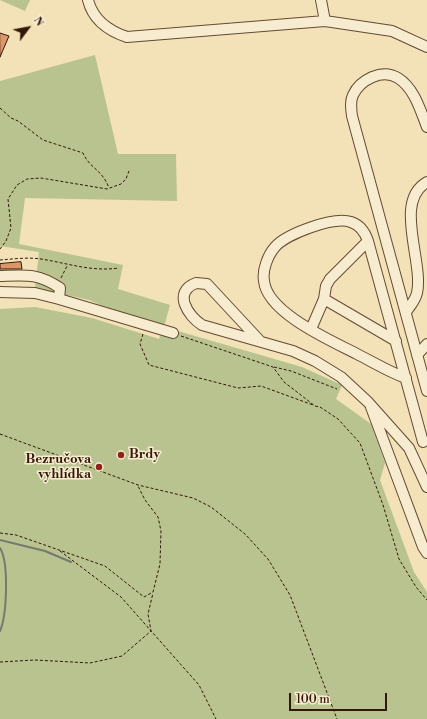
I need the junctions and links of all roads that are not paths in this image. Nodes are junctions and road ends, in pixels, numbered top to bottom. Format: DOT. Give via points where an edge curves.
graph roads {
  1 [pos="88,0"];
  2 [pos="321,0"];
  3 [pos="325,21"];
  4 [pos="426,45"];
  5 [pos="425,115"];
  6 [pos="427,127"];
  7 [pos="427,182"];
  8 [pos="368,241"];
  9 [pos="0,276"];
  10 [pos="0,292"];
  11 [pos="60,294"];
  12 [pos="324,299"];
  13 [pos="406,312"];
  14 [pos="311,329"];
  15 [pos="173,333"];
  16 [pos="260,341"];
  17 [pos="396,341"];
  18 [pos="427,344"];
  19 [pos="417,354"];
  20 [pos="406,378"];
  21 [pos="427,390"];
  22 [pos="368,402"];
  23 [pos="425,441"];
  24 [pos="409,448"];
  25 [pos="427,487"];
  26 [pos="427,553"];
  1 -- 3 [label="lane" via="100,22 111,31 127,37"];
  2 -- 3 [label="lane"];
  3 -- 4 [label="lane" via="392,31"];
  5 -- 6 [label="lane"];
  5 -- 13 [label="lane" via="408,87 397,77 390,75 373,76 365,81 356,90 352,100 352,116"];
  7 -- 13 [label="lane" via="417,190 411,206 418,283 415,299"];
  8 -- 12 [label="lane" via="330,279"];
  8 -- 14 [label="lane" via="360,227 342,220 293,235 280,242 272,251 264,272 267,291 288,314"];
  8 -- 17 [label="lane"];
  9 -- 11 [label="lane" via="25,275 47,279"];
  10 -- 11 [label="lane"];
  11 -- 15 [label="lane"];
  12 -- 14 [label="lane"];
  12 -- 17 [label="lane"];
  13 -- 19 [label="lane"];
  14 -- 20 [label="lane"];
  16 -- 16 [label="lane" via="213,330 200,324 184,304 187,289 196,283 207,284"];
  16 -- 22 [label="lane" via="293,351 322,365 348,382"];
  17 -- 20 [label="lane"];
  18 -- 19 [label="lane"];
  19 -- 21 [label="lane"];
  20 -- 23 [label="lane"];
  22 -- 24 [label="lane"];
  22 -- 26 [label="lane"];
  23 -- 24 [label="lane"];
  24 -- 25 [label="lane"];
}
